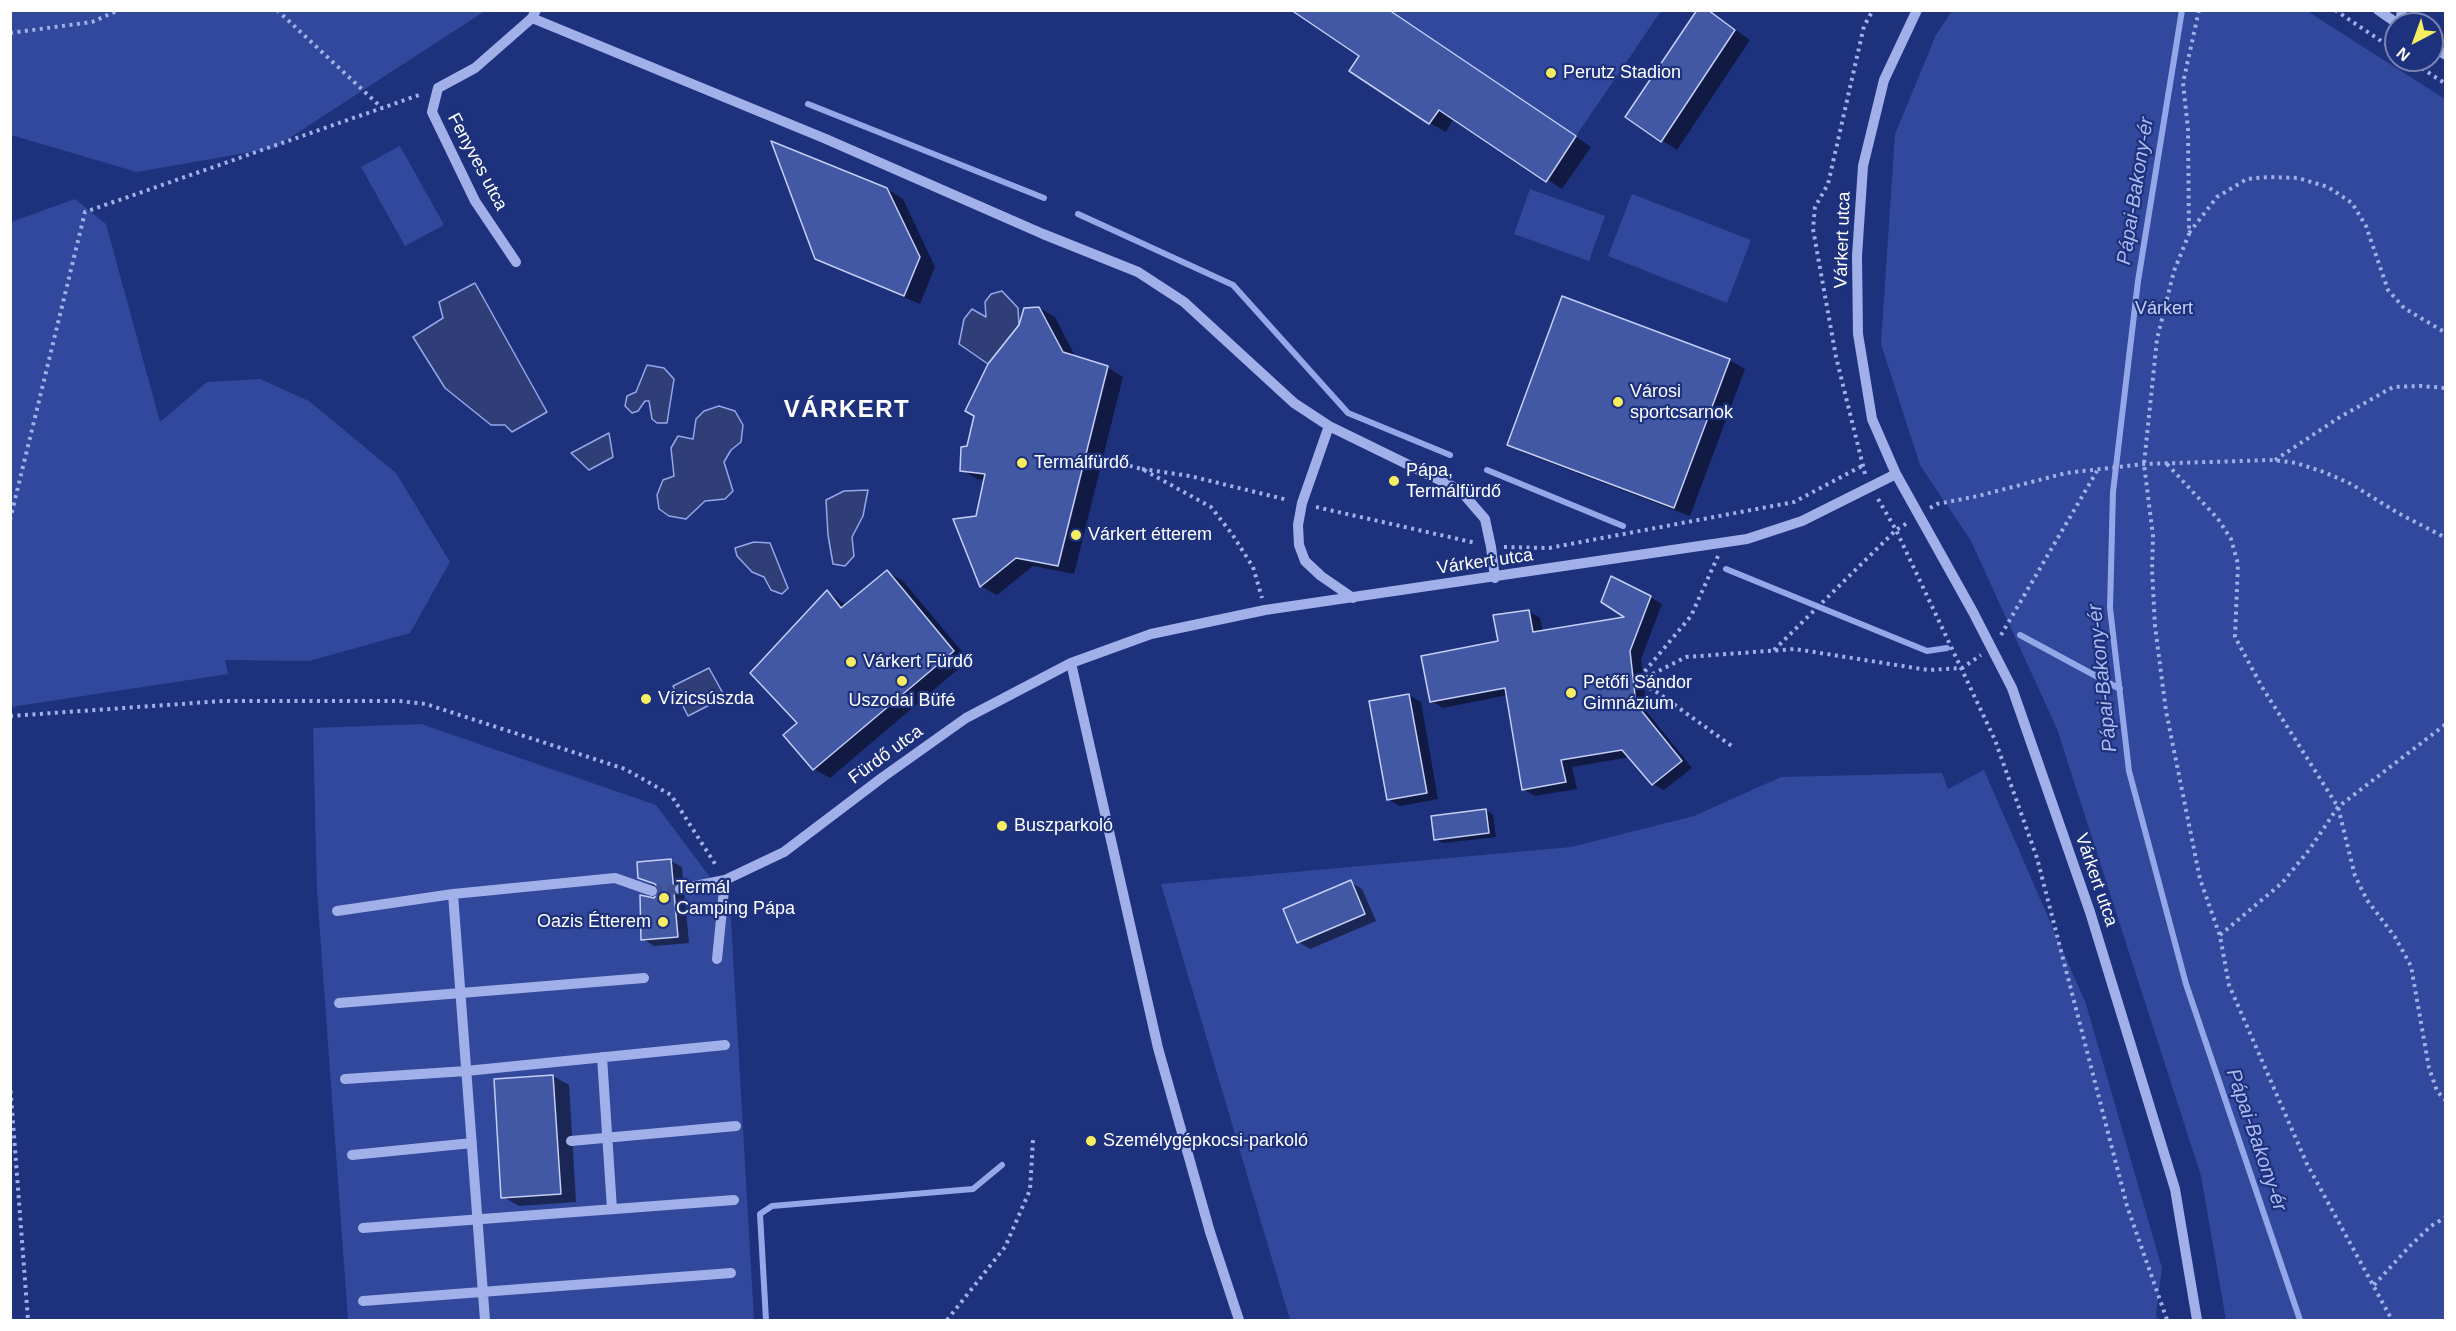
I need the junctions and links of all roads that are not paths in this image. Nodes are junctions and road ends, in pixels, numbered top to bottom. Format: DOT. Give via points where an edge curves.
graph roads {
  1 [pos="1917,10"];
  2 [pos="534,14"];
  3 [pos="516,262"];
  4 [pos="1329,426"];
  5 [pos="1896,474"];
  6 [pos="1495,578"];
  7 [pos="1353,598"];
  8 [pos="1071,663"];
  9 [pos="725,880"];
  10 [pos="680,890"];
  11 [pos="652,891"];
  12 [pos="453,894"];
  13 [pos="336,911"];
  14 [pos="717,958"];
  15 [pos="644,978"];
  16 [pos="460,993"];
  17 [pos="339,1002"];
  18 [pos="725,1045"];
  19 [pos="602,1057"];
  20 [pos="466,1071"];
  21 [pos="345,1079"];
  22 [pos="736,1126"];
  23 [pos="608,1138"];
  24 [pos="571,1141"];
  25 [pos="472,1143"];
  26 [pos="352,1155"];
  27 [pos="734,1200"];
  28 [pos="612,1209"];
  29 [pos="477,1218"];
  30 [pos="363,1228"];
  31 [pos="731,1273"];
  32 [pos="483,1291"];
  33 [pos="363,1301"];
  34 [pos="485,1320"];
  35 [pos="1239,1320"];
  36 [pos="2196,1320"];
  1 -- 5 [label="street, Várkert utca" via="1884,80 1863,166 1857,256 1858,334 1872,419"];
  2 -- 3 [label="street, Fenyves utca" via="475,68 438,88 432,112 475,201"];
  2 -- 4 [label="street" via="1138,273 1184,302 1294,402"];
  4 -- 6 [label="street" via="1460,490 1485,519"];
  4 -- 7 [label="street" via="1302,503 1299,545 1305,561"];
  5 -- 6 [label="street, Várkert utca" via="1802,521 1747,539"];
  5 -- 36 [label="street, Várkert utca" via="2012,688 2090,912 2175,1190"];
  6 -- 7 [label="street, Várkert utca"];
  7 -- 8 [label="street, Várkert utca" via="1265,610 1151,634"];
  8 -- 9 [label="street, Fürdő utca" via="966,718 784,852"];
  8 -- 35 [label="street" via="1158,1048 1209,1232"];
  9 -- 10 [label="street, Fürdő utca"];
  9 -- 14 [label="street"];
  11 -- 12 [label="street" via="615,878"];
  12 -- 13 [label="street"];
  12 -- 16 [label="street"];
  15 -- 16 [label="street"];
  16 -- 17 [label="street"];
  16 -- 20 [label="street"];
  18 -- 19 [label="street"];
  19 -- 20 [label="street"];
  19 -- 23 [label="street"];
  20 -- 21 [label="street"];
  20 -- 25 [label="street"];
  22 -- 23 [label="street"];
  23 -- 24 [label="street"];
  23 -- 28 [label="street"];
  25 -- 26 [label="street"];
  25 -- 29 [label="street"];
  27 -- 28 [label="street"];
  28 -- 29 [label="street"];
  29 -- 30 [label="street"];
  29 -- 32 [label="street"];
  31 -- 32 [label="street"];
  32 -- 33 [label="street"];
  32 -- 34 [label="street"];
}
